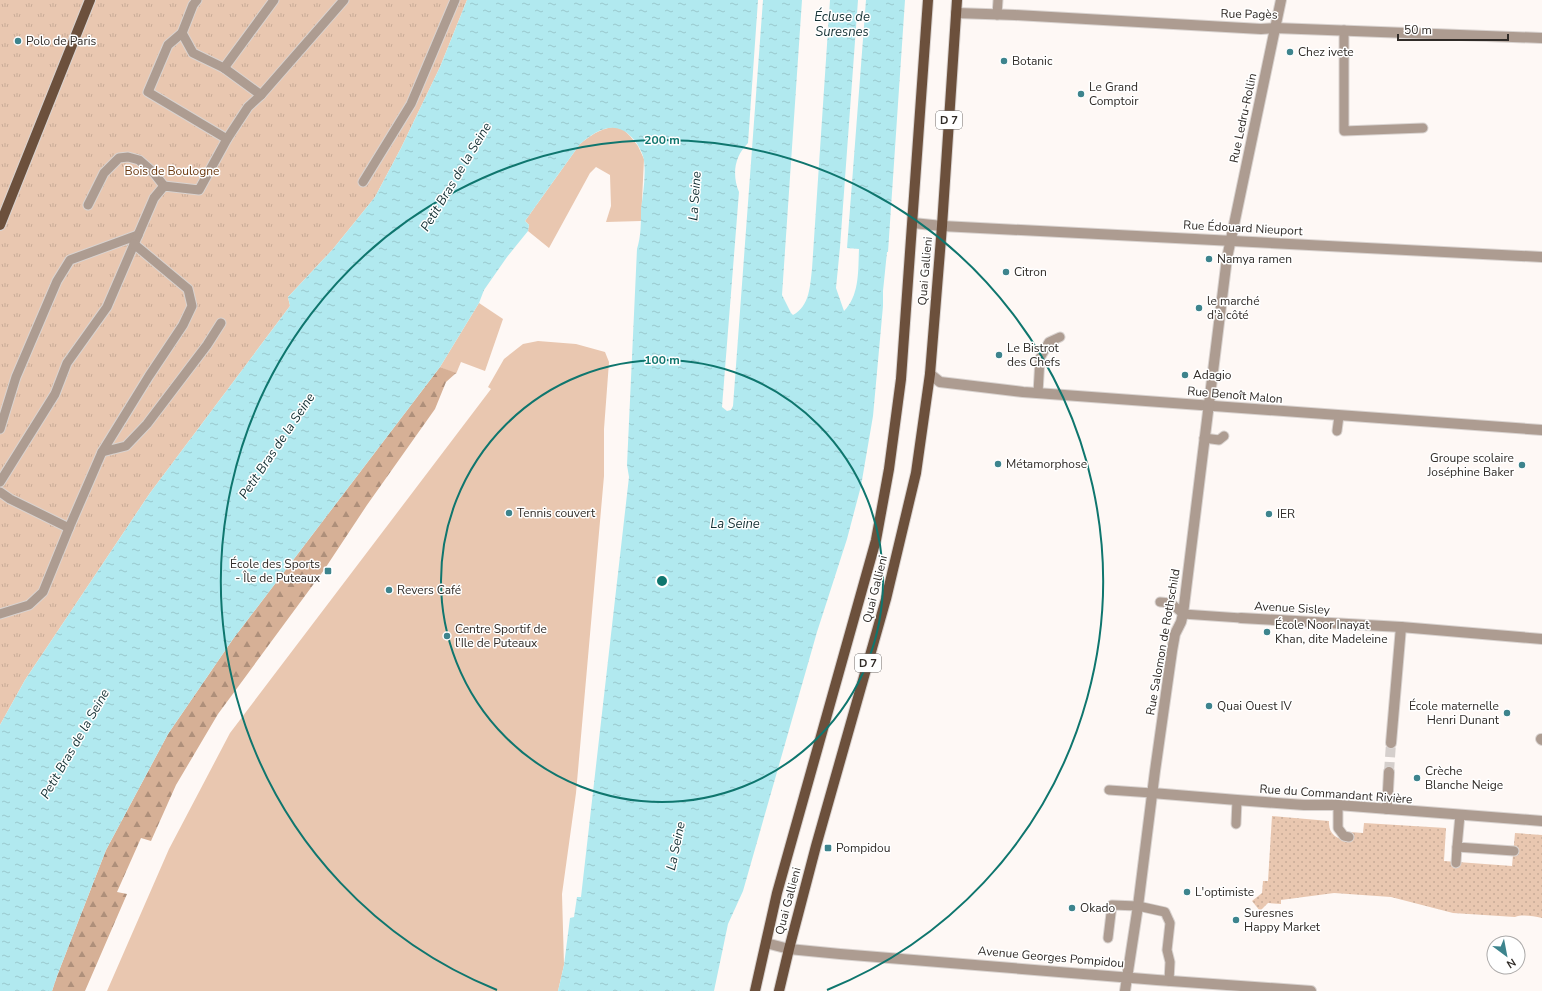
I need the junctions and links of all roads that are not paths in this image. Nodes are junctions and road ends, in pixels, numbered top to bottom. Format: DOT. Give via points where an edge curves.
graph roads {
  1 [pos="90,0"];
  2 [pos="197,0"];
  3 [pos="274,0"];
  4 [pos="344,0"];
  5 [pos="455,0"];
  6 [pos="928,0"];
  7 [pos="956,0"];
  8 [pos="998,0"];
  9 [pos="1280,0"];
  10 [pos="956,14"];
  11 [pos="997,15"];
  12 [pos="1275,28"];
  13 [pos="1344,30"];
  14 [pos="182,33"];
  15 [pos="1542,38"];
  16 [pos="224,68"];
  17 [pos="261,95"];
  18 [pos="1423,128"];
  19 [pos="227,139"];
  20 [pos="363,182"];
  21 [pos="164,186"];
  22 [pos="88,205"];
  23 [pos="913,223"];
  24 [pos="0,225"];
  25 [pos="942,226"];
  26 [pos="138,235"];
  27 [pos="1230,241"];
  28 [pos="134,244"];
  29 [pos="1542,257"];
  30 [pos="221,323"];
  31 [pos="1060,337"];
  32 [pos="930,374"];
  33 [pos="1038,393"];
  34 [pos="1208,406"];
  35 [pos="1338,416"];
  36 [pos="0,429"];
  37 [pos="1542,430"];
  38 [pos="1338,431"];
  39 [pos="1224,436"];
  40 [pos="1204,438"];
  41 [pos="102,452"];
  42 [pos="0,482"];
  43 [pos="0,492"];
  44 [pos="69,528"];
  45 [pos="1160,602"];
  46 [pos="0,614"];
  47 [pos="1183,614"];
  48 [pos="1241,618"];
  49 [pos="1401,627"];
  50 [pos="1542,639"];
  51 [pos="1391,744"];
  52 [pos="1389,772"];
  53 [pos="1109,790"];
  54 [pos="1152,793"];
  55 [pos="1237,800"];
  56 [pos="1338,805"];
  57 [pos="1387,809"];
  58 [pos="1460,815"];
  59 [pos="1542,821"];
  60 [pos="1236,824"];
  61 [pos="1349,837"];
  62 [pos="1457,847"];
  63 [pos="1514,851"];
  64 [pos="1456,863"];
  65 [pos="1138,906"];
  66 [pos="1108,938"];
  67 [pos="766,943"];
  68 [pos="789,949"];
  69 [pos="1127,976"];
  70 [pos="1169,981"];
  71 [pos="755,991"];
  72 [pos="780,991"];
  73 [pos="1125,991"];
  74 [pos="1311,991"];
  1 -- 24 [label="main road"];
  2 -- 14 [label="lane"];
  3 -- 16 [label="lane"];
  4 -- 17 [label="lane"];
  5 -- 20 [label="lane" via="411,104"];
  6 -- 23 [label="main road, Quai Gallieni / D 7"];
  7 -- 10 [label="main road, Quai Gallieni / D 7"];
  8 -- 11 [label="lane"];
  9 -- 12 [label="street, Rue Ledru-Rollin"];
  10 -- 11 [label="street, Rue Pagès"];
  10 -- 25 [label="main road, Quai Gallieni / D 7"];
  11 -- 12 [label="street, Rue Pagès"];
  12 -- 13 [label="street, Rue Pagès"];
  12 -- 27 [label="street, Rue Ledru-Rollin"];
  13 -- 15 [label="street, Rue Pagès"];
  13 -- 18 [label="lane" via="1344,131"];
  14 -- 16 [label="lane" via="193,53"];
  14 -- 19 [label="lane" via="168,45 148,92"];
  16 -- 17 [label="lane"];
  17 -- 19 [label="lane" via="248,107"];
  19 -- 21 [label="lane" via="199,190"];
  21 -- 22 [label="lane" via="139,160 128,156 119,158 104,173"];
  21 -- 26 [label="lane" via="154,198"];
  23 -- 25 [label="street, Quai Gallieni"];
  23 -- 67 [label="main road, Quai Gallieni / D 7" via="902,379 876,540"];
  25 -- 27 [label="street, Rue Édouard Nieuport"];
  25 -- 32 [label="main road, Quai Gallieni / D 7"];
  26 -- 28 [label="lane"];
  26 -- 36 [label="lane" via="70,260 57,281 16,377"];
  27 -- 29 [label="street, Rue Édouard Nieuport"];
  27 -- 34 [label="street, Rue Salomon de Rothschild"];
  28 -- 41 [label="lane" via="188,289 192,306 183,325"];
  28 -- 42 [label="lane" via="107,307 68,363 54,394"];
  30 -- 41 [label="lane" via="147,424 126,446"];
  31 -- 33 [label="lane" via="1050,342 1040,358"];
  32 -- 33 [label="street, Rue Benoît Malon" via="940,382"];
  32 -- 68 [label="main road, Quai Gallieni / D 7" via="916,474 888,591"];
  33 -- 34 [label="street, Rue Benoît Malon"];
  34 -- 35 [label="street, Rue Benoît Malon"];
  34 -- 40 [label="street, Rue Salomon de Rothschild"];
  35 -- 37 [label="street, Rue Benoît Malon"];
  35 -- 38 [label="lane"];
  39 -- 40 [label="lane" via="1219,440"];
  40 -- 47 [label="street, Rue Salomon de Rothschild"];
  41 -- 44 [label="lane"];
  43 -- 44 [label="lane"];
  44 -- 46 [label="lane" via="43,592 29,605"];
  45 -- 47 [label="lane" via="1171,602"];
  47 -- 48 [label="lane, Avenue Sisley"];
  47 -- 54 [label="street, Rue Salomon de Rothschild" via="1172,651"];
  48 -- 49 [label="street, Avenue Sisley"];
  49 -- 50 [label="street, Avenue Sisley"];
  49 -- 51 [label="street"];
  52 -- 57 [label="street"];
  53 -- 54 [label="lane"];
  54 -- 55 [label="street, Rue du Commandant Rivière"];
  54 -- 65 [label="street, Rue Salomon de Rothschild"];
  55 -- 56 [label="street, Rue du Commandant Rivière"];
  55 -- 60 [label="lane"];
  56 -- 57 [label="street, Rue du Commandant Rivière"];
  56 -- 61 [label="lane" via="1338,828 1344,836"];
  57 -- 58 [label="street, Rue du Commandant Rivière"];
  58 -- 59 [label="street, Rue du Commandant Rivière"];
  58 -- 62 [label="lane"];
  62 -- 63 [label="lane"];
  62 -- 64 [label="lane"];
  65 -- 66 [label="lane" via="1112,905"];
  65 -- 69 [label="street, Rue Salomon de Rothschild"];
  65 -- 70 [label="lane" via="1165,912 1170,923 1167,950 1170,962"];
  67 -- 68 [label="street, Avenue Georges Pompidou"];
  67 -- 71 [label="main road, D 7"];
  68 -- 69 [label="street, Avenue Georges Pompidou"];
  68 -- 72 [label="main road, D 7"];
  69 -- 70 [label="street, Avenue Georges Pompidou"];
  69 -- 73 [label="street, Rue Salomon de Rothschild"];
  70 -- 74 [label="street, Avenue Georges Pompidou"];
}
